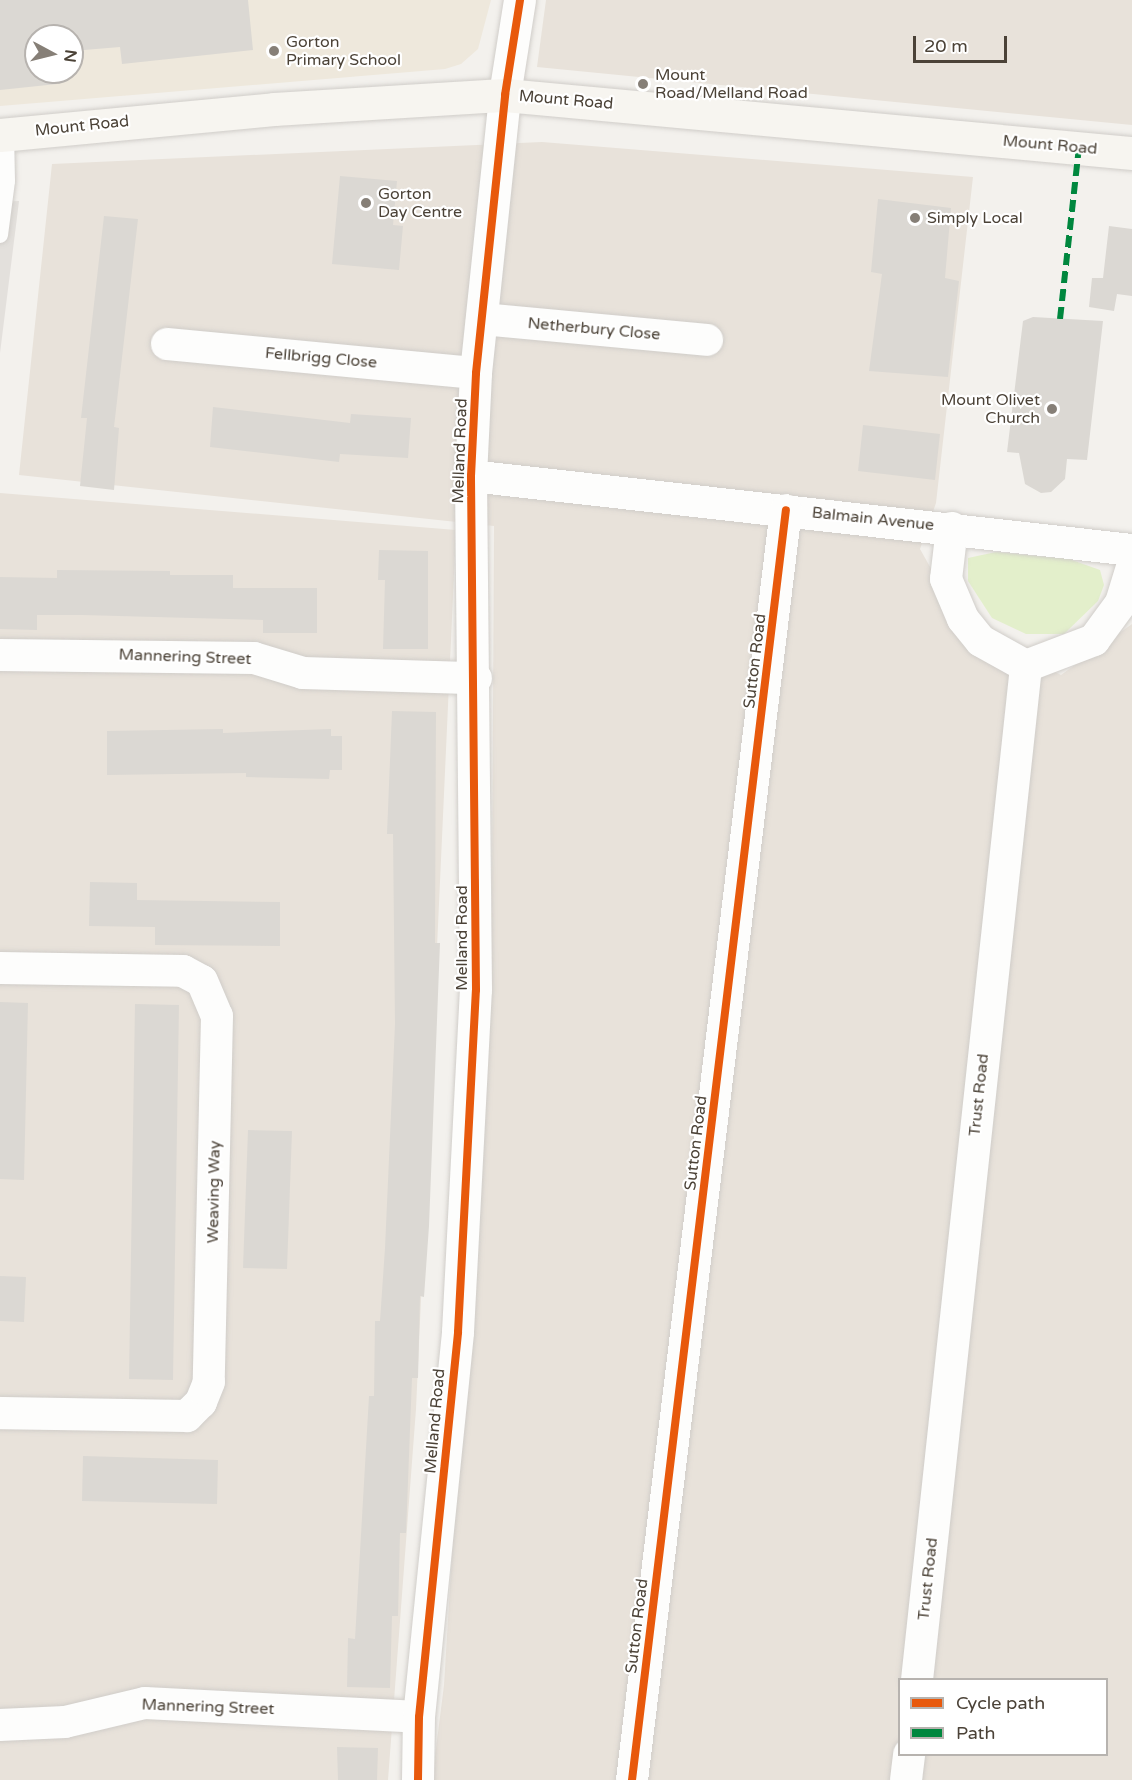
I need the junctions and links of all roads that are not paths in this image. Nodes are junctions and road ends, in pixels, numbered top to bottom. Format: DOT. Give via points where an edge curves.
graph roads {
  1 [pos="520,0"];
  2 [pos="505,95"];
  3 [pos="3,135"];
  4 [pos="1132,153"];
  5 [pos="0,235"];
  6 [pos="482,319"];
  7 [pos="707,340"];
  8 [pos="167,344"];
  9 [pos="476,373"];
  10 [pos="471,476"];
  11 [pos="786,510"];
  12 [pos="952,528"];
  13 [pos="1132,549"];
  14 [pos="1132,568"];
  15 [pos="0,655"];
  16 [pos="1026,666"];
  17 [pos="476,678"];
  18 [pos="0,968"];
  19 [pos="0,1413"];
  20 [pos="917,1678"];
  21 [pos="419,1717"];
  22 [pos="0,1725"];
  23 [pos="909,1756"];
  24 [pos="418,1780"];
  25 [pos="632,1780"];
  26 [pos="906,1780"];
  1 -- 2 [label="street, Melland Road"];
  2 -- 3 [label="main road, Mount Road" via="274,109"];
  2 -- 4 [label="main road, Mount Road"];
  2 -- 6 [label="street, Melland Road"];
  3 -- 5 [label="lane" via="7,181"];
  6 -- 7 [label="street, Netherbury Close"];
  6 -- 9 [label="street, Melland Road"];
  8 -- 9 [label="street, Fellbrigg Close"];
  9 -- 10 [label="street, Melland Road"];
  10 -- 11 [label="street, Balmain Avenue"];
  10 -- 17 [label="street, Melland Road"];
  11 -- 12 [label="street, Balmain Avenue"];
  11 -- 25 [label="street, Sutton Road"];
  12 -- 13 [label="street, Balmain Avenue"];
  12 -- 16 [label="street" via="946,579 963,619 981,641"];
  14 -- 16 [label="street" via="1121,603 1094,640"];
  15 -- 17 [label="street, Mannering Street" via="254,658 303,673"];
  16 -- 20 [label="street, Trust Road"];
  17 -- 21 [label="street, Melland Road" via="475,1014 458,1332"];
  18 -- 19 [label="street, Weaving Way" via="183,971 202,981 217,1016 209,1382 201,1402 187,1416"];
  21 -- 22 [label="street, Mannering Street" via="145,1703 65,1722"];
  21 -- 24 [label="street, Melland Road"];
  23 -- 26 [label="street"];
}
